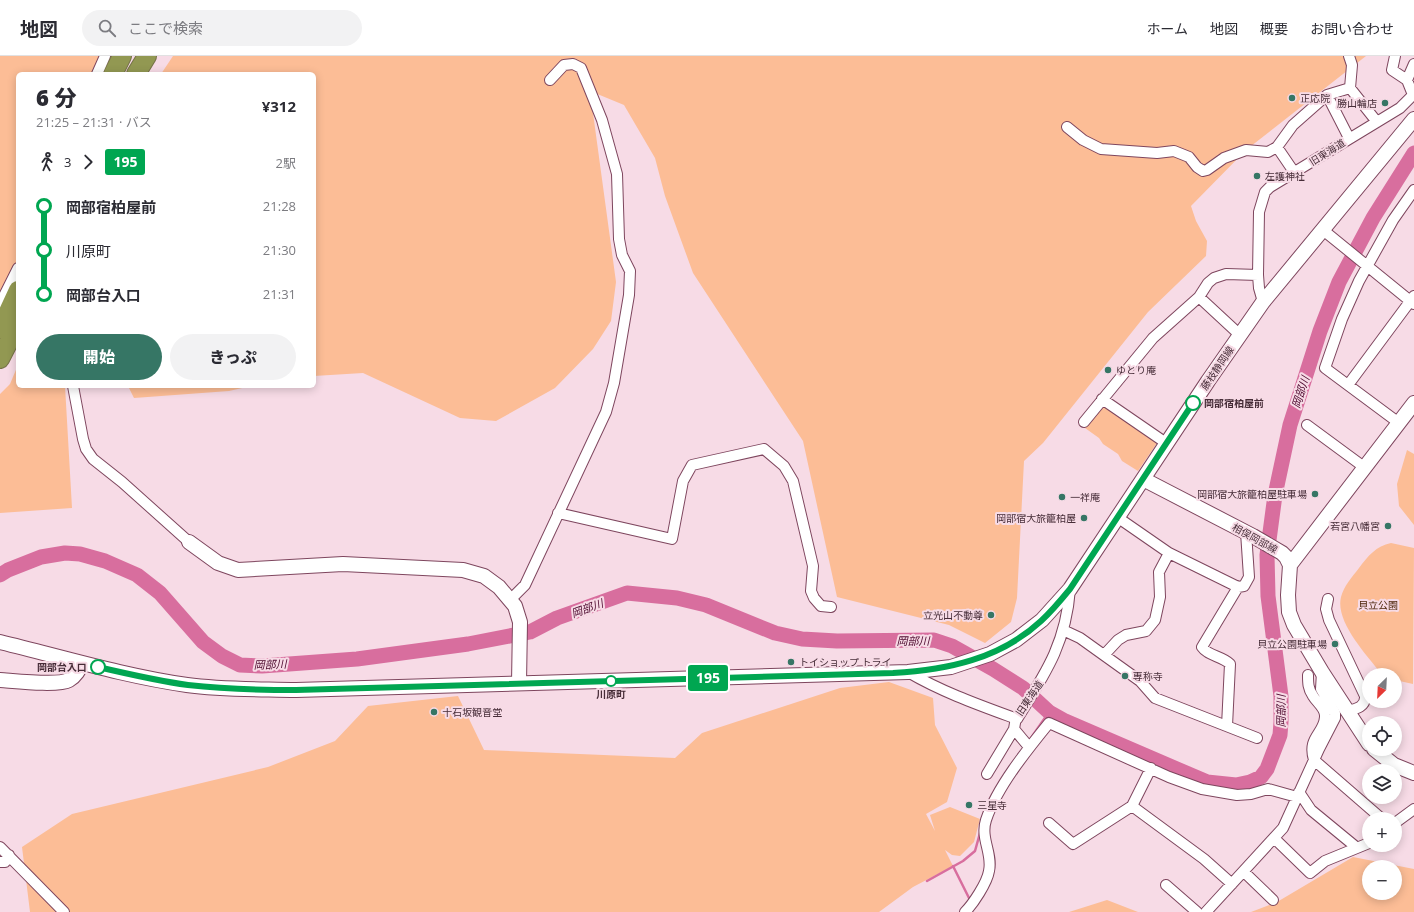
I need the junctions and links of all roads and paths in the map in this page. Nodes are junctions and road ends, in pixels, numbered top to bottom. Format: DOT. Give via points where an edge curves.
graph roads {
  1 [pos="105,56"];
  2 [pos="122,56"];
  3 [pos="147,56"];
  4 [pos="1349,56"];
  5 [pos="1395,56"];
  6 [pos="1414,64"];
  7 [pos="98,72"];
  8 [pos="114,72"];
  9 [pos="137,72"];
  10 [pos="550,80"];
  11 [pos="1407,80"];
  12 [pos="1350,88"];
  13 [pos="1328,95"];
  14 [pos="1413,95"];
  15 [pos="1414,119"];
  16 [pos="1376,122"];
  17 [pos="1067,127"];
  18 [pos="1349,138"];
  19 [pos="1277,147"];
  20 [pos="1294,172"];
  21 [pos="1414,190"];
  22 [pos="1323,230"];
  23 [pos="1368,268"];
  24 [pos="16,272"];
  25 [pos="1258,275"];
  26 [pos="16,294"];
  27 [pos="1199,297"];
  28 [pos="1413,300"];
  29 [pos="1263,302"];
  30 [pos="0,304"];
  31 [pos="16,328"];
  32 [pos="0,329"];
  33 [pos="1240,335"];
  34 [pos="0,359"];
  35 [pos="1348,385"];
  36 [pos="73,388"];
  37 [pos="1102,399"];
  38 [pos="1414,403"];
  39 [pos="1084,422"];
  40 [pos="1399,423"];
  41 [pos="1308,425"];
  42 [pos="1166,443"];
  43 [pos="1364,467"];
  44 [pos="1143,479"];
  45 [pos="558,513"];
  46 [pos="1117,517"];
  47 [pos="1251,535"];
  48 [pos="190,542"];
  49 [pos="1169,553"];
  50 [pos="1290,565"];
  51 [pos="1238,587"];
  52 [pos="1070,589"];
  53 [pos="511,599"];
  54 [pos="1328,599"];
  55 [pos="831,607"];
  56 [pos="1063,630"];
  57 [pos="0,642"];
  58 [pos="1104,655"];
  59 [pos="82,663"];
  60 [pos="908,672"];
  61 [pos="1322,672"];
  62 [pos="1308,675"];
  63 [pos="0,680"];
  64 [pos="519,683"];
  65 [pos="1347,711"];
  66 [pos="1015,724"];
  67 [pos="1227,726"];
  68 [pos="1362,734"];
  69 [pos="1256,738"];
  70 [pos="1029,747"];
  71 [pos="1383,756"];
  72 [pos="1314,760"];
  73 [pos="1151,768"];
  74 [pos="1414,773"];
  75 [pos="987,774"];
  76 [pos="1298,795"];
  77 [pos="1132,806"];
  78 [pos="1414,810"];
  79 [pos="1374,812"];
  80 [pos="1402,818"];
  81 [pos="1049,823"];
  82 [pos="1275,839"];
  83 [pos="1362,846"];
  84 [pos="0,847"];
  85 [pos="1356,848"];
  86 [pos="9,855"];
  87 [pos="0,862"];
  88 [pos="1244,872"];
  89 [pos="1232,884"];
  90 [pos="1166,885"];
  91 [pos="1273,900"];
  92 [pos="974,908"];
  93 [pos="64,912"];
  94 [pos="965,912"];
  95 [pos="1197,912"];
  96 [pos="1206,912"];
  1 -- 7 [label="street"];
  2 -- 8 [label="highway"];
  3 -- 9 [label="highway"];
  4 -- 12 [label="street" via="1352,65"];
  5 -- 11 [label="street" via="1392,70"];
  6 -- 11 [label="street"];
  10 -- 45 [label="street" via="564,65 573,64 581,68 602,120 617,174 619,239 622,254 630,271 629,295 614,384 606,412"];
  11 -- 14 [label="street, 旧東海道"];
  12 -- 13 [label="street"];
  12 -- 16 [label="street"];
  13 -- 18 [label="street"];
  13 -- 19 [label="street" via="1293,125"];
  14 -- 16 [label="street, 旧東海道" via="1400,108"];
  15 -- 22 [label="main road, 藤枝静岡線"];
  16 -- 18 [label="street, 旧東海道"];
  17 -- 19 [label="street" via="1101,150 1157,153 1174,151 1189,157 1203,171 1224,158 1246,150 1268,152"];
  18 -- 20 [label="street, 旧東海道"];
  19 -- 20 [label="street"];
  20 -- 25 [label="street, 旧東海道" via="1270,187 1260,204"];
  21 -- 23 [label="street" via="1393,220"];
  22 -- 23 [label="street"];
  22 -- 29 [label="main road, 藤枝静岡線"];
  23 -- 28 [label="street"];
  23 -- 35 [label="street" via="1359,281 1342,319 1325,368"];
  24 -- 30 [label="street"];
  25 -- 27 [label="street" via="1219,276 1208,283"];
  25 -- 29 [label="street, 旧東海道"];
  26 -- 32 [label="highway"];
  27 -- 33 [label="street"];
  27 -- 37 [label="street" via="1153,338"];
  28 -- 35 [label="street"];
  29 -- 33 [label="main road, 藤枝静岡線"];
  31 -- 34 [label="highway"];
  33 -- 42 [label="main road, 藤枝静岡線"];
  35 -- 40 [label="street"];
  36 -- 48 [label="street" via="83,439 93,459"];
  37 -- 39 [label="street"];
  37 -- 42 [label="street"];
  38 -- 40 [label="main road"];
  40 -- 43 [label="main road"];
  41 -- 43 [label="street"];
  42 -- 44 [label="main road, 藤枝静岡線"];
  43 -- 50 [label="main road"];
  44 -- 46 [label="main road, 藤枝静岡線"];
  44 -- 47 [label="main road, 相俣岡部線"];
  45 -- 53 [label="street" via="525,585"];
  45 -- 55 [label="street" via="672,539 683,481 692,465 764,449 784,466 793,481 813,566 811,591 822,606"];
  46 -- 49 [label="street"];
  46 -- 52 [label="main road, 藤枝静岡線"];
  47 -- 50 [label="main road, 相俣岡部線" via="1282,553"];
  47 -- 51 [label="street" via="1249,577 1244,586"];
  48 -- 53 [label="main road" via="218,563 238,570 343,564 463,570 484,576"];
  49 -- 51 [label="street"];
  49 -- 58 [label="street" via="1159,572 1159,608 1150,627 1146,631 1126,635"];
  50 -- 61 [label="main road" via="1289,612"];
  51 -- 67 [label="street" via="1202,647 1230,664"];
  52 -- 56 [label="street, 旧東海道"];
  52 -- 60 [label="main road, 藤枝静岡線" via="1030,630 990,654 961,664"];
  53 -- 64 [label="main road" via="520,622"];
  54 -- 65 [label="street" via="1326,609 1329,620 1365,696 1362,706"];
  56 -- 58 [label="street" via="1080,638"];
  56 -- 66 [label="street, 旧東海道" via="1055,656"];
  57 -- 59 [label="main road, 藤枝静岡線"];
  58 -- 67 [label="street" via="1140,681 1155,698"];
  59 -- 63 [label="main road" via="74,676 67,681 54,683"];
  59 -- 64 [label="main road, 藤枝静岡線" via="144,678 242,689 331,690"];
  60 -- 64 [label="main road, 藤枝静岡線"];
  60 -- 66 [label="street, 旧東海道" via="928,684"];
  61 -- 65 [label="main road"];
  61 -- 72 [label="street" via="1321,689 1335,713 1335,718"];
  62 -- 72 [label="street" via="1310,692 1326,718 1312,746"];
  65 -- 68 [label="main road"];
  66 -- 70 [label="street"];
  66 -- 75 [label="street"];
  67 -- 69 [label="street"];
  70 -- 73 [label="street" via="1048,723"];
  70 -- 92 [label="street" via="987,817 984,838 990,870"];
  71 -- 74 [label="main road" via="1394,765"];
  72 -- 76 [label="street"];
  72 -- 79 [label="street"];
  73 -- 76 [label="street" via="1170,777 1218,792 1237,795 1268,789"];
  73 -- 77 [label="street"];
  76 -- 82 [label="street"];
  76 -- 85 [label="street" via="1311,810"];
  77 -- 81 [label="street" via="1073,844"];
  77 -- 89 [label="street" via="1204,859"];
  78 -- 80 [label="street"];
  82 -- 85 [label="street" via="1310,873 1325,861"];
  82 -- 88 [label="street"];
  83 -- 85 [label="street"];
  84 -- 86 [label="street"];
  86 -- 87 [label="street" via="5,862"];
  86 -- 93 [label="street"];
  88 -- 89 [label="street"];
  88 -- 91 [label="street"];
  89 -- 96 [label="street"];
  90 -- 95 [label="street"];
  92 -- 94 [label="street"];
}
